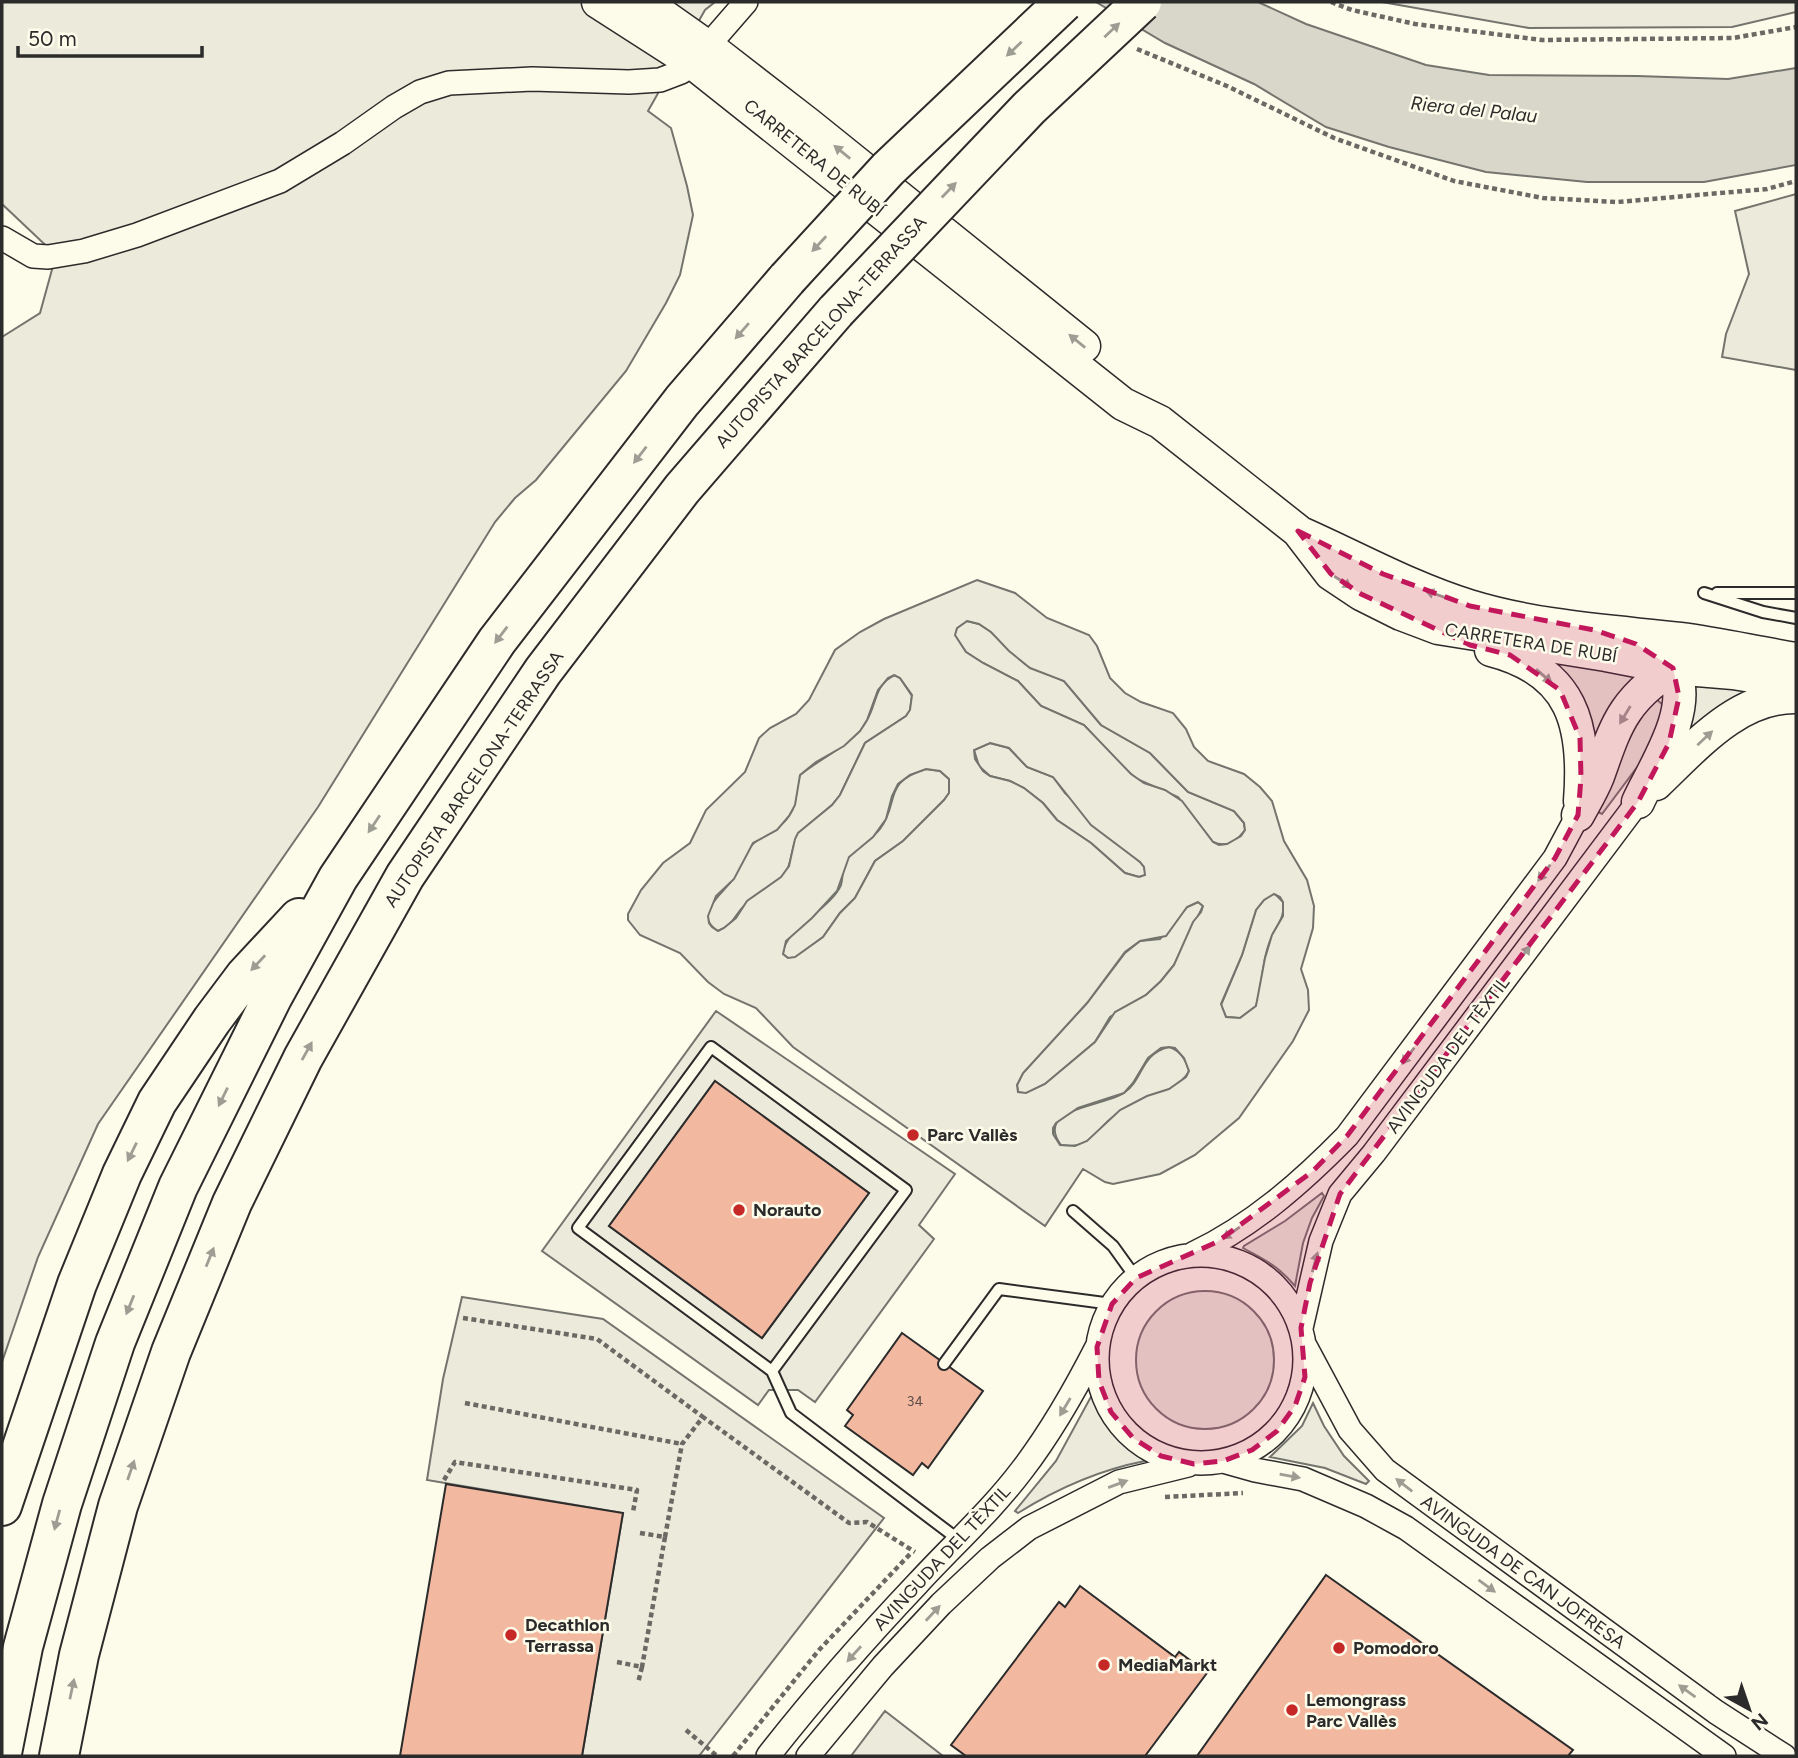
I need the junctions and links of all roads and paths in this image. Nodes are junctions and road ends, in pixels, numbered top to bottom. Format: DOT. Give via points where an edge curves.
graph roads {
  1 [pos="599,2"];
  2 [pos="644,2"];
  3 [pos="746,2"];
  4 [pos="1064,2"];
  5 [pos="1142,2"];
  6 [pos="1331,2"];
  7 [pos="1796,27"];
  8 [pos="1135,48"];
  9 [pos="699,54"];
  10 [pos="1796,181"];
  11 [pos="2,238"];
  12 [pos="1160,422"];
  13 [pos="1298,531"];
  14 [pos="1796,593"];
  15 [pos="1796,618"];
  16 [pos="1438,628"];
  17 [pos="1594,630"];
  18 [pos="1796,660"];
  19 [pos="1673,668"];
  20 [pos="1796,683"];
  21 [pos="1796,697"];
  22 [pos="1638,802"];
  23 [pos="1578,815"];
  24 [pos="338,878"];
  25 [pos="1073,1211"];
  26 [pos="1190,1255"];
  27 [pos="1136,1278"];
  28 [pos="77,1284"];
  29 [pos="1112,1304"];
  30 [pos="463,1318"];
  31 [pos="1303,1337"];
  32 [pos="1097,1347"];
  33 [pos="944,1364"];
  34 [pos="772,1370"];
  35 [pos="465,1403"];
  36 [pos="704,1417"];
  37 [pos="682,1444"];
  38 [pos="2,1454"];
  39 [pos="1223,1461"];
  40 [pos="1194,1464"];
  41 [pos="444,1480"];
  42 [pos="1249,1493"];
  43 [pos="1159,1497"];
  44 [pos="2,1506"];
  45 [pos="633,1512"];
  46 [pos="640,1533"];
  47 [pos="953,1536"];
  48 [pos="664,1537"];
  49 [pos="617,1662"];
  50 [pos="642,1667"];
  51 [pos="638,1683"];
  52 [pos="686,1730"];
  53 [pos="2,1753"];
  54 [pos="59,1756"];
  55 [pos="718,1756"];
  56 [pos="768,1756"];
  57 [pos="808,1756"];
  58 [pos="1724,1756"];
  59 [pos="1784,1756"];
  1 -- 9 [label="main road" via="627,8"];
  2 -- 9 [label="main road, CARRETERA DE RUBÍ"];
  3 -- 9 [label="street"];
  4 -- 24 [label="highway, one-way, bridge" via="888,169 682,401 497,641"];
  54 -- 5 [label="highway, AUTOPISTA BARCELONA-TERRASSA, one-way, bridge" via="79,1655 118,1506 167,1365 232,1203 303,1058 405,876 542,671 682,489 836,311 1029,108"];
  6 -- 7 [label="path" via="1415,24 1542,40 1733,38"];
  8 -- 10 [label="path" via="1334,138 1454,181 1542,198 1617,202 1767,189"];
  9 -- 11 [label="street" via="681,72 660,80 449,83 419,92 280,181 136,235 48,257 33,256"];
  9 -- 12 [label="main road, CARRETERA DE RUBÍ" via="793,131 820,163 979,292 1123,404"];
  12 -- 9 [label="main road, CARRETERA DE RUBÍ, one-way" via="1137,390 808,124"];
  12 -- 13 [label="main road, CARRETERA DE RUBÍ"];
  13 -- 16 [label="main road, CARRETERA DE RUBÍ, one-way" via="1331,575 1401,614"];
  17 -- 13 [label="main road, CARRETERA DE RUBÍ, one-way" via="1470,606 1382,573"];
  14 -- 15 [label="lane" via="1704,593"];
  16 -- 19 [label="main road, CARRETERA DE RUBÍ"];
  16 -- 23 [label="main road, one-way" via="1470,645 1510,655 1560,690 1573,711 1580,738"];
  17 -- 18 [label="main road, CARRETERA DE RUBÍ"];
  17 -- 19 [label="main road" via="1647,649"];
  18 -- 19 [label="main road" via="1748,662 1701,657"];
  19 -- 20 [label="main road, CARRETERA DE RUBÍ"];
  19 -- 22 [label="main road" via="1679,697 1676,720"];
  19 -- 23 [label="main road, one-way" via="1638,695 1625,712"];
  22 -- 21 [label="main road, one-way" via="1720,725 1757,702 1776,696"];
  31 -- 22 [label="street, AVINGUDA DEL TÈXTIL, one-way" via="1310,1283 1340,1194"];
  23 -- 26 [label="street, AVINGUDA DEL TÈXTIL, one-way" via="1555,858 1347,1136 1274,1203"];
  24 -- 28 [label="highway, one-way" via="245,976 158,1102 122,1174"];
  24 -- 53 [label="highway, one-way" via="272,996 184,1175 115,1343 61,1504 23,1647"];
  25 -- 27 [label="lane" via="1113,1246"];
  26 -- 27 [label="street" via="1161,1263"];
  26 -- 31 [label="street" via="1226,1257 1259,1271 1285,1296"];
  27 -- 29 [label="street"];
  28 -- 38 [label="highway" via="37,1344"];
  28 -- 44 [label="highway"];
  29 -- 32 [label="street"];
  29 -- 33 [label="lane" via="999,1289"];
  30 -- 36 [label="path" via="597,1339"];
  31 -- 39 [label="street" via="1304,1377 1294,1406 1276,1431 1252,1450"];
  59 -- 31 [label="street, AVINGUDA DE CAN JOFRESA, one-way" via="1716,1712 1385,1470 1350,1430"];
  32 -- 40 [label="street" via="1099,1381 1111,1412 1133,1438 1161,1456"];
  32 -- 47 [label="street, AVINGUDA DEL TÈXTIL, one-way" via="1064,1409 1023,1468 993,1507"];
  34 -- 34 [label="lane" via="578,1228 711,1047 906,1189"];
  34 -- 47 [label="lane" via="791,1413"];
  35 -- 37 [label="path"];
  36 -- 37 [label="path"];
  36 -- 47 [label="path" via="849,1523 867,1522 921,1557"];
  37 -- 48 [label="path"];
  39 -- 40 [label="street"];
  39 -- 58 [label="street, AVINGUDA DE CAN JOFRESA, one-way" via="1303,1479 1406,1528"];
  57 -- 40 [label="street, AVINGUDA DEL TÈXTIL, one-way" via="941,1604 1029,1528 1119,1482"];
  41 -- 45 [label="path" via="455,1462 637,1490"];
  42 -- 43 [label="path"];
  46 -- 48 [label="path"];
  47 -- 56 [label="street, AVINGUDA DEL TÈXTIL, one-way"];
  48 -- 50 [label="path"];
  49 -- 50 [label="path"];
  50 -- 51 [label="path"];
  52 -- 55 [label="path"];
}
